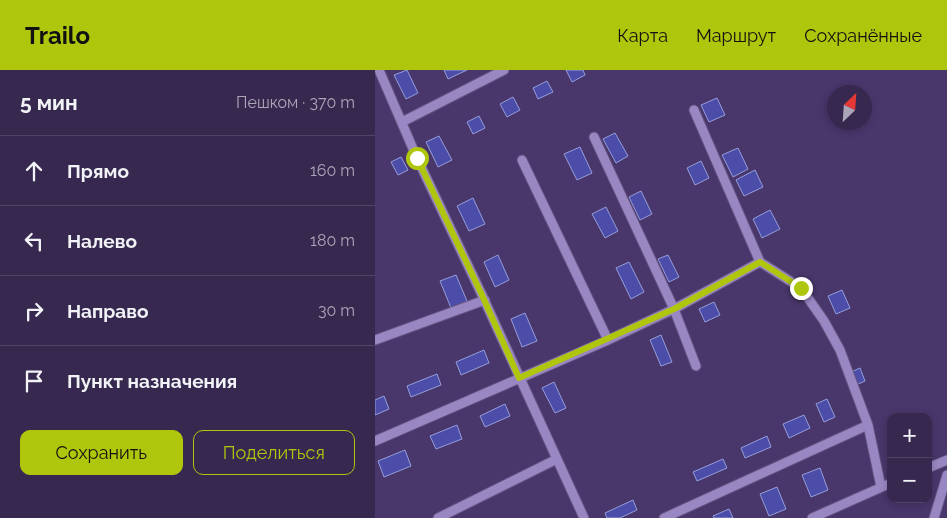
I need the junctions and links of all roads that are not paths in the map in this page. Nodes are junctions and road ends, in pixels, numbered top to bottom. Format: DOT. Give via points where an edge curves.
graph roads {
  1 [pos="379,70"];
  2 [pos="504,70"];
  3 [pos="694,110"];
  4 [pos="402,122"];
  5 [pos="594,137"];
  6 [pos="522,160"];
  7 [pos="760,262"];
  8 [pos="485,300"];
  9 [pos="674,309"];
  10 [pos="375,340"];
  11 [pos="608,340"];
  12 [pos="696,366"];
  13 [pos="519,378"];
  14 [pos="868,425"];
  15 [pos="375,441"];
  16 [pos="557,459"];
  17 [pos="947,460"];
  18 [pos="932,466"];
  19 [pos="947,474"];
  20 [pos="887,485"];
  21 [pos="881,487"];
  22 [pos="438,518"];
  23 [pos="584,518"];
  24 [pos="664,518"];
  25 [pos="812,518"];
  26 [pos="934,518"];
  1 -- 4 [label="street"];
  2 -- 4 [label="street"];
  3 -- 7 [label="street"];
  4 -- 8 [label="street"];
  5 -- 9 [label="street"];
  6 -- 11 [label="street"];
  7 -- 9 [label="street"];
  7 -- 14 [label="street" via="801,288 824,321 840,350"];
  8 -- 10 [label="street"];
  8 -- 13 [label="street"];
  9 -- 11 [label="street"];
  9 -- 12 [label="street"];
  11 -- 13 [label="street"];
  13 -- 15 [label="street"];
  13 -- 16 [label="street"];
  14 -- 21 [label="street"];
  14 -- 24 [label="street"];
  16 -- 22 [label="street"];
  16 -- 23 [label="street"];
  17 -- 18 [label="street"];
  19 -- 26 [label="street"];
  20 -- 21 [label="street"];
  21 -- 25 [label="street"];
}
